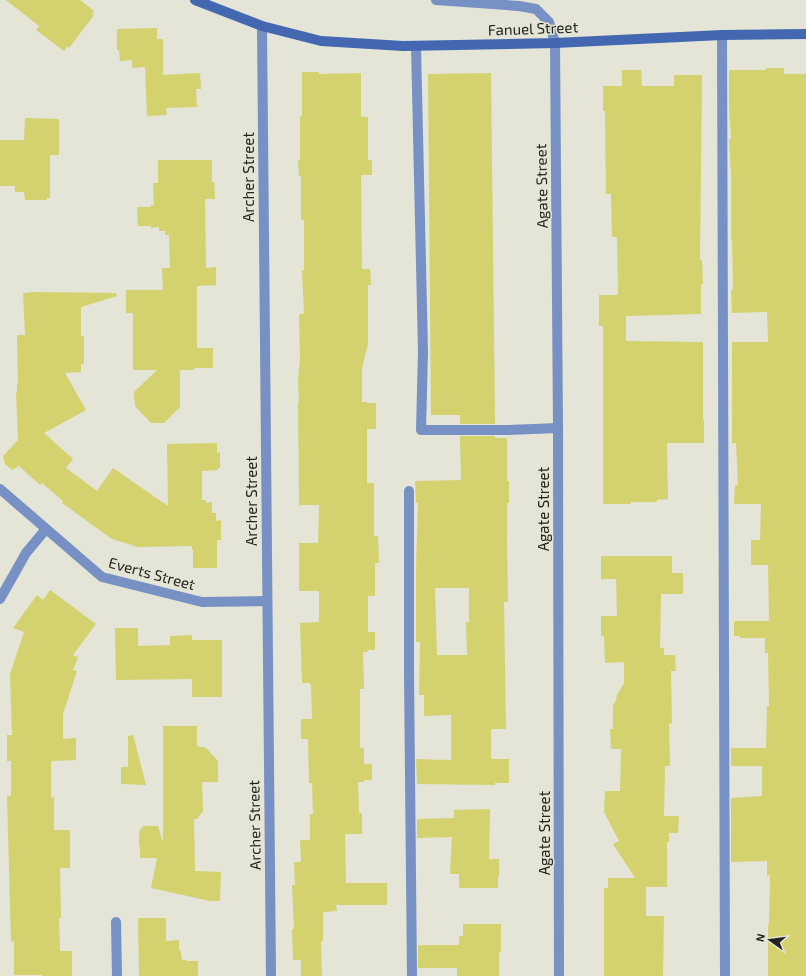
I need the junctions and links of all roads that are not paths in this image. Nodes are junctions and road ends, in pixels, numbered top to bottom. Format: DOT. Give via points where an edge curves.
graph roads {
  1 [pos="195,0"];
  2 [pos="436,0"];
  3 [pos="262,26"];
  4 [pos="806,34"];
  5 [pos="722,35"];
  6 [pos="555,43"];
  7 [pos="416,46"];
  8 [pos="558,428"];
  9 [pos="0,489"];
  10 [pos="409,491"];
  11 [pos="46,529"];
  12 [pos="0,599"];
  13 [pos="267,601"];
  14 [pos="116,922"];
  15 [pos="116,976"];
  16 [pos="271,976"];
  17 [pos="412,976"];
  18 [pos="559,976"];
  19 [pos="725,976"];
  1 -- 3 [label="street, Fanuel Street"];
  2 -- 6 [label="street, Agate Street" via="536,9 548,22"];
  3 -- 7 [label="street, Fanuel Street" via="321,41"];
  3 -- 13 [label="street, Archer Street"];
  4 -- 5 [label="street, Fanuel Street"];
  5 -- 6 [label="street, Fanuel Street"];
  5 -- 19 [label="street"];
  6 -- 7 [label="street, Fanuel Street"];
  6 -- 8 [label="street, Agate Street"];
  7 -- 8 [label="street" via="423,352 421,430"];
  8 -- 18 [label="street, Agate Street"];
  9 -- 11 [label="street, Everts Street"];
  10 -- 17 [label="street"];
  11 -- 12 [label="street" via="26,554"];
  11 -- 13 [label="street, Everts Street" via="102,577 202,602"];
  13 -- 16 [label="street, Archer Street"];
  14 -- 15 [label="street"];
}
